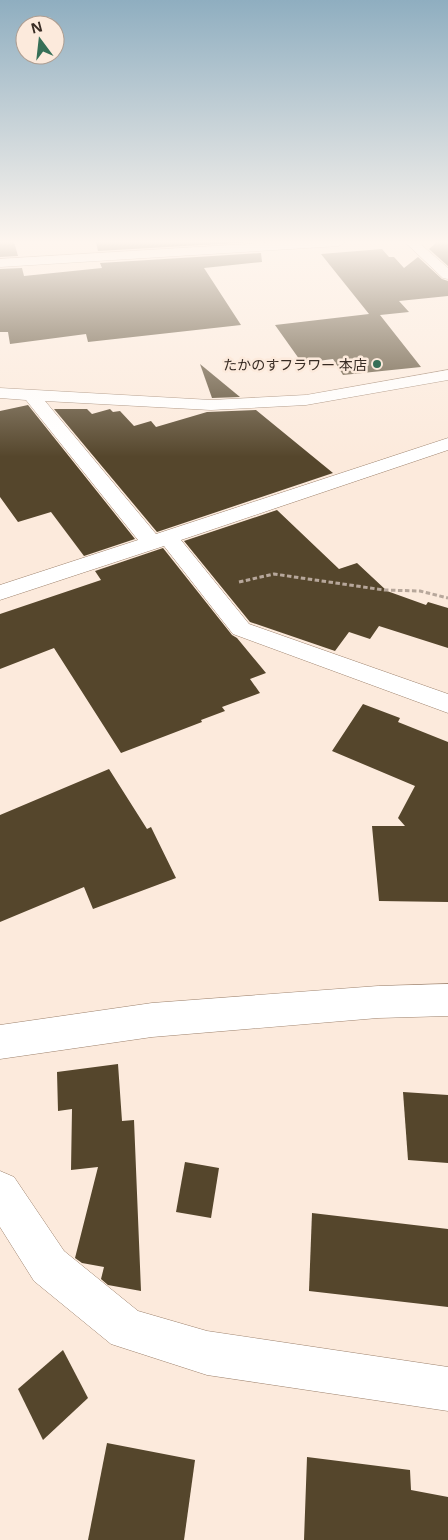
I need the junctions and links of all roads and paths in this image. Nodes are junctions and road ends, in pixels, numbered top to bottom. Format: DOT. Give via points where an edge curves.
graph roads {
  1 [pos="448,374"];
  2 [pos="0,393"];
  3 [pos="32,396"];
  4 [pos="448,444"];
  5 [pos="161,541"];
  6 [pos="210,590"];
  7 [pos="0,593"];
  8 [pos="448,598"];
  9 [pos="448,704"];
  10 [pos="448,1000"];
  11 [pos="0,1042"];
  12 [pos="0,1191"];
  13 [pos="448,1389"];
  1 -- 3 [label="street" via="306,400 212,405"];
  2 -- 3 [label="street"];
  3 -- 5 [label="street"];
  4 -- 5 [label="street"];
  5 -- 6 [label="street"];
  5 -- 7 [label="street"];
  6 -- 8 [label="path" via="274,574 384,590 420,591"];
  6 -- 9 [label="street" via="241,629"];
  10 -- 11 [label="street" via="378,1002 152,1020"];
  12 -- 13 [label="street" via="49,1266 126,1330 208,1353"];
}
